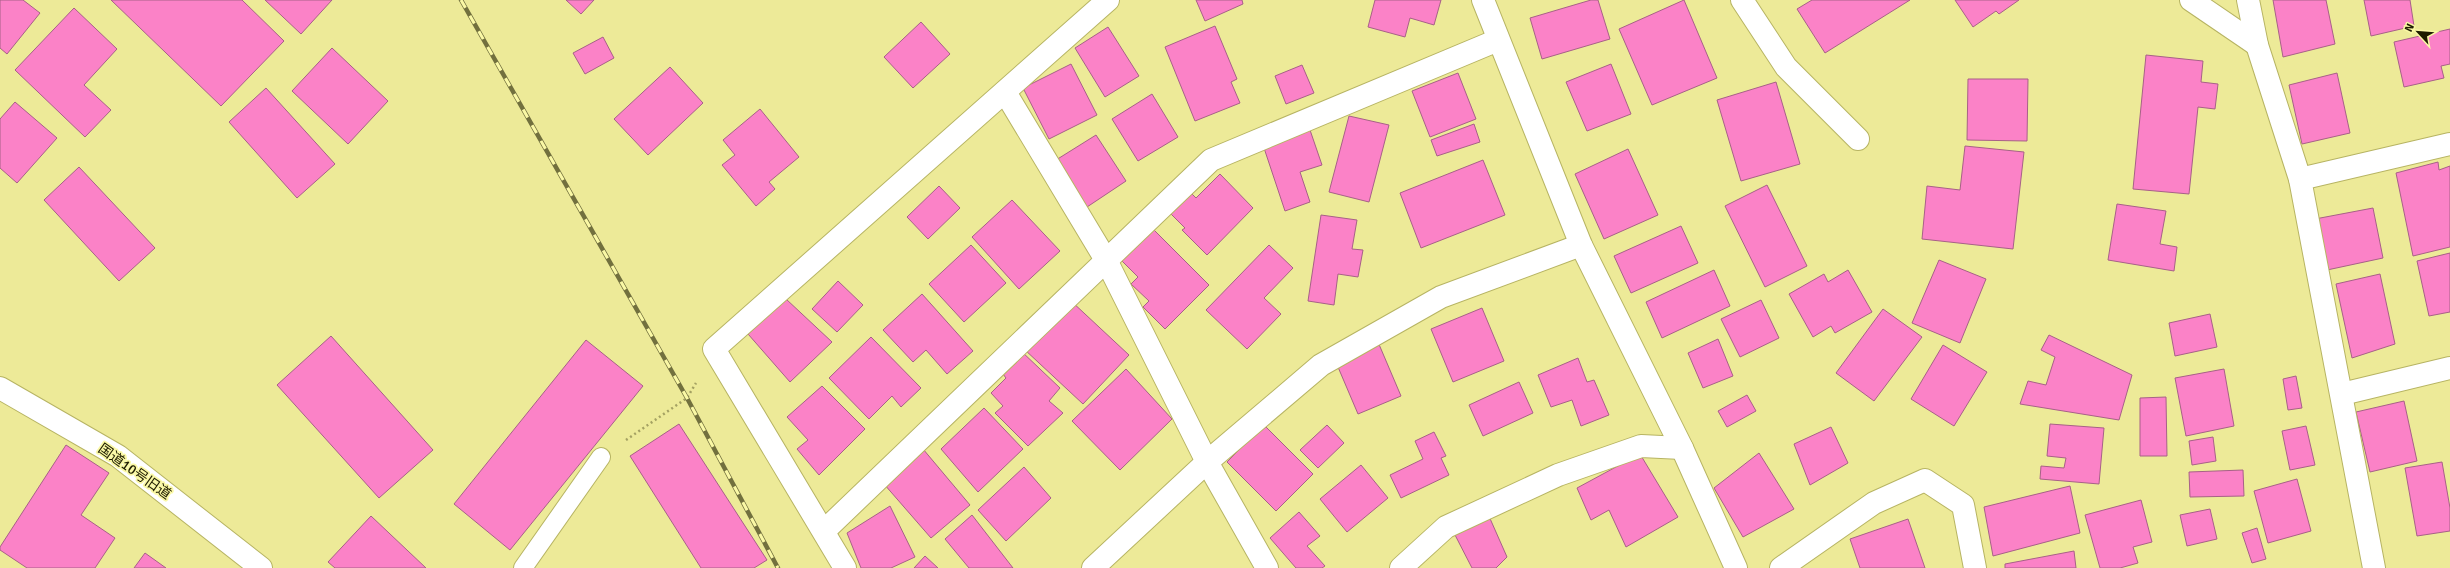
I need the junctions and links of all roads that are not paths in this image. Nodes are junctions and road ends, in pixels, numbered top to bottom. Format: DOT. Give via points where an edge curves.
graph roads {
  1 [pos="1108,0"];
  2 [pos="1483,0"];
  3 [pos="1742,0"];
  4 [pos="2191,0"];
  5 [pos="2248,0"];
  6 [pos="1498,40"];
  7 [pos="2257,45"];
  8 [pos="1005,92"];
  9 [pos="1858,139"];
  10 [pos="2450,144"];
  11 [pos="2300,179"];
  12 [pos="1581,245"];
  13 [pos="1106,260"];
  14 [pos="2450,368"];
  15 [pos="0,388"];
  16 [pos="2342,394"];
  17 [pos="1682,448"];
  18 [pos="601,457"];
  19 [pos="1207,462"];
  20 [pos="824,531"];
  21 [pos="261,568"];
  22 [pos="524,568"];
  23 [pos="845,568"];
  24 [pos="1093,568"];
  25 [pos="1267,568"];
  26 [pos="1401,568"];
  27 [pos="1736,568"];
  28 [pos="1781,568"];
  29 [pos="1975,568"];
  30 [pos="2374,568"];
  1 -- 8 [label="street"];
  2 -- 6 [label="street"];
  3 -- 9 [label="street" via="1786,67"];
  4 -- 7 [label="street"];
  5 -- 7 [label="street"];
  6 -- 12 [label="street"];
  6 -- 13 [label="street" via="1211,160"];
  7 -- 11 [label="street"];
  8 -- 13 [label="street"];
  8 -- 20 [label="street" via="714,349"];
  10 -- 11 [label="street"];
  11 -- 16 [label="street"];
  12 -- 17 [label="street"];
  12 -- 19 [label="street" via="1441,297 1321,365"];
  13 -- 19 [label="street"];
  13 -- 20 [label="street"];
  14 -- 16 [label="street"];
  15 -- 21 [label="street, 国道10号旧道" via="118,456"];
  16 -- 30 [label="street"];
  17 -- 26 [label="street" via="1641,446 1558,475 1446,526"];
  17 -- 27 [label="street"];
  18 -- 22 [label="lane"];
  19 -- 24 [label="street"];
  19 -- 25 [label="street"];
  20 -- 23 [label="street"];
  28 -- 29 [label="street" via="1874,504 1925,480 1963,505"];
}
